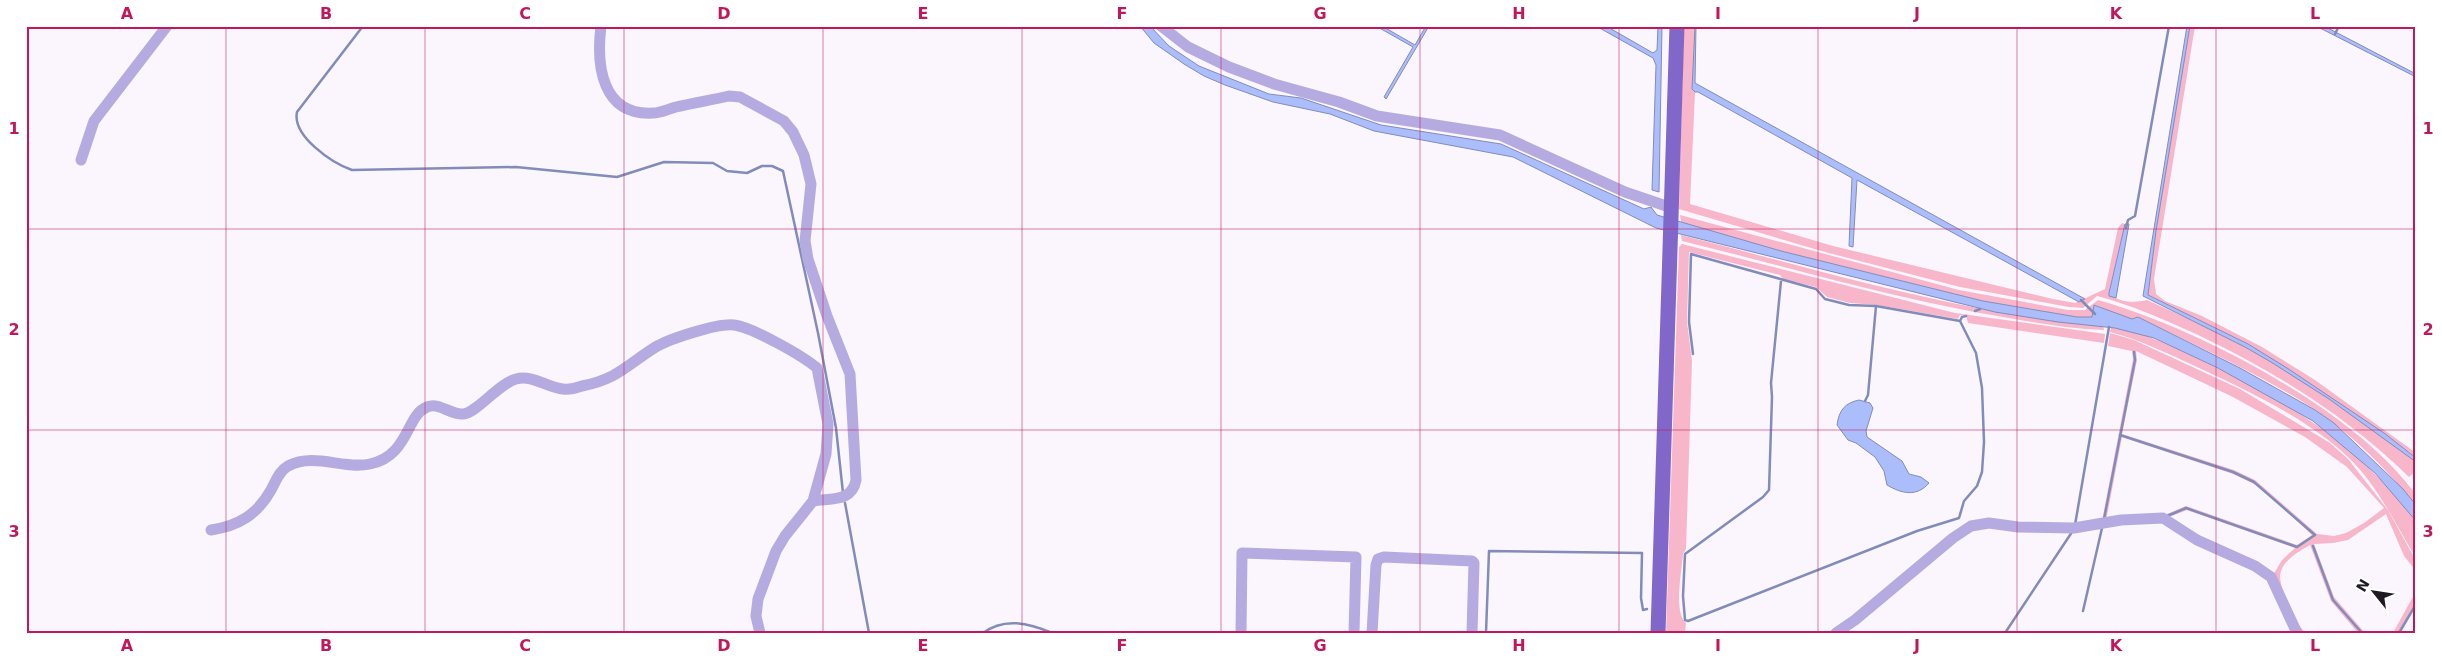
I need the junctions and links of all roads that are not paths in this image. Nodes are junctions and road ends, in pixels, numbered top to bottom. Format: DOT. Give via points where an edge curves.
graph roads {
  1 [pos="167,26"];
  2 [pos="601,26"];
  3 [pos="1161,26"];
  4 [pos="1677,26"];
  5 [pos="81,160"];
  6 [pos="1672,212"];
  7 [pos="813,501"];
  8 [pos="211,530"];
  9 [pos="1374,595"];
  10 [pos="1355,596"];
  11 [pos="760,633"];
  12 [pos="1241,633"];
  13 [pos="1354,633"];
  14 [pos="1372,633"];
  15 [pos="1472,633"];
  16 [pos="1658,633"];
  17 [pos="1836,633"];
  18 [pos="2297,633"];
  1 -- 5 [label="street" via="94,122"];
  2 -- 7 [label="street" via="599,53 604,82 610,96 619,105 642,113 656,113 728,96 740,97 784,121 799,144 811,184 806,241 808,258 838,349 850,374 856,480 854,490 848,496"];
  3 -- 6 [label="street" via="1196,51 1274,84 1377,116 1500,135"];
  4 -- 6 [label="main road"];
  6 -- 16 [label="main road"];
  7 -- 8 [label="street" via="829,435 817,368 750,330 733,324 685,335 657,347 604,382 564,389 528,378 517,378 500,387 473,410 462,414 444,407 426,407 418,413 397,450 385,458 371,464 318,460 288,466 280,472 266,497 248,518"];
  7 -- 11 [label="street" via="776,551 758,599 756,616"];
  9 -- 10 [label="street"];
  9 -- 14 [label="street"];
  9 -- 15 [label="street" via="1378,559 1472,561"];
  10 -- 12 [label="street" via="1356,557 1242,553"];
  10 -- 13 [label="street"];
  17 -- 18 [label="street" via="1971,526 1989,523 2074,528 2121,520 2163,518 2182,532 2255,566 2271,577"];
}
